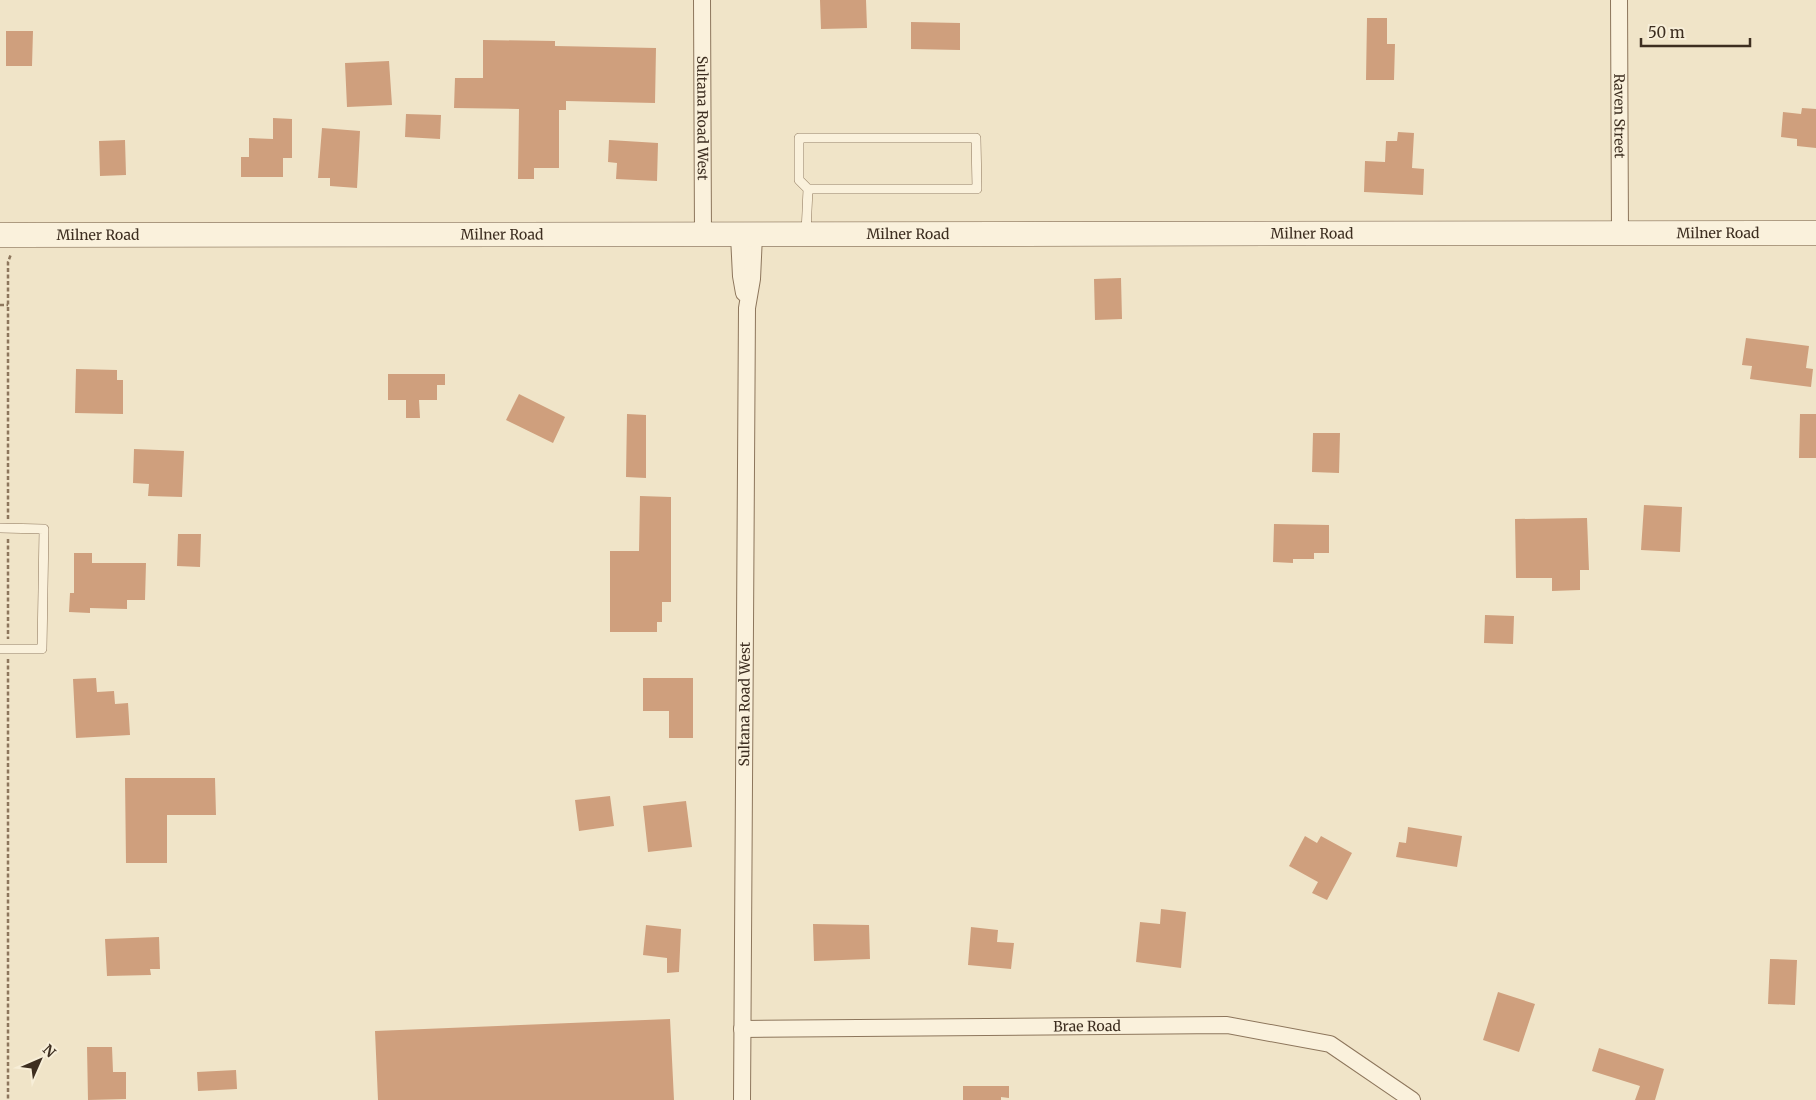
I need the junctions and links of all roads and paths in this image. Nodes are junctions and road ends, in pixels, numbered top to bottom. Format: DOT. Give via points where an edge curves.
graph roads {
  1 [pos="702,0"];
  2 [pos="1620,0"];
  3 [pos="808,189"];
  4 [pos="1620,233"];
  5 [pos="1816,233"];
  6 [pos="703,235"];
  7 [pos="746,235"];
  8 [pos="806,236"];
  9 [pos="7,242"];
  10 [pos="0,305"];
  11 [pos="8,305"];
  12 [pos="4,528"];
  13 [pos="4,649"];
  14 [pos="742,1029"];
  15 [pos="8,1100"];
  16 [pos="742,1100"];
  17 [pos="1412,1100"];
  1 -- 6 [label="street, Sultana Road West"];
  2 -- 4 [label="street, Raven Street"];
  3 -- 3 [label="lane" via="977,189 976,138 799,138 799,180"];
  3 -- 8 [label="lane"];
  4 -- 5 [label="street, Milner Road"];
  4 -- 8 [label="street, Milner Road"];
  6 -- 7 [label="street, Milner Road"];
  6 -- 9 [label="street, Milner Road"];
  7 -- 8 [label="street, Milner Road"];
  7 -- 14 [label="street, Sultana Road West" via="752,279 747,308"];
  9 -- 11 [label="path"];
  10 -- 11 [label="path"];
  11 -- 12 [label="path"];
  12 -- 13 [label="path"];
  12 -- 13 [label="lane" via="44,529 42,649"];
  13 -- 15 [label="path"];
  14 -- 16 [label="street, Sultana Road West"];
  14 -- 17 [label="street, Brae Road" via="1227,1025 1330,1044"];
}
